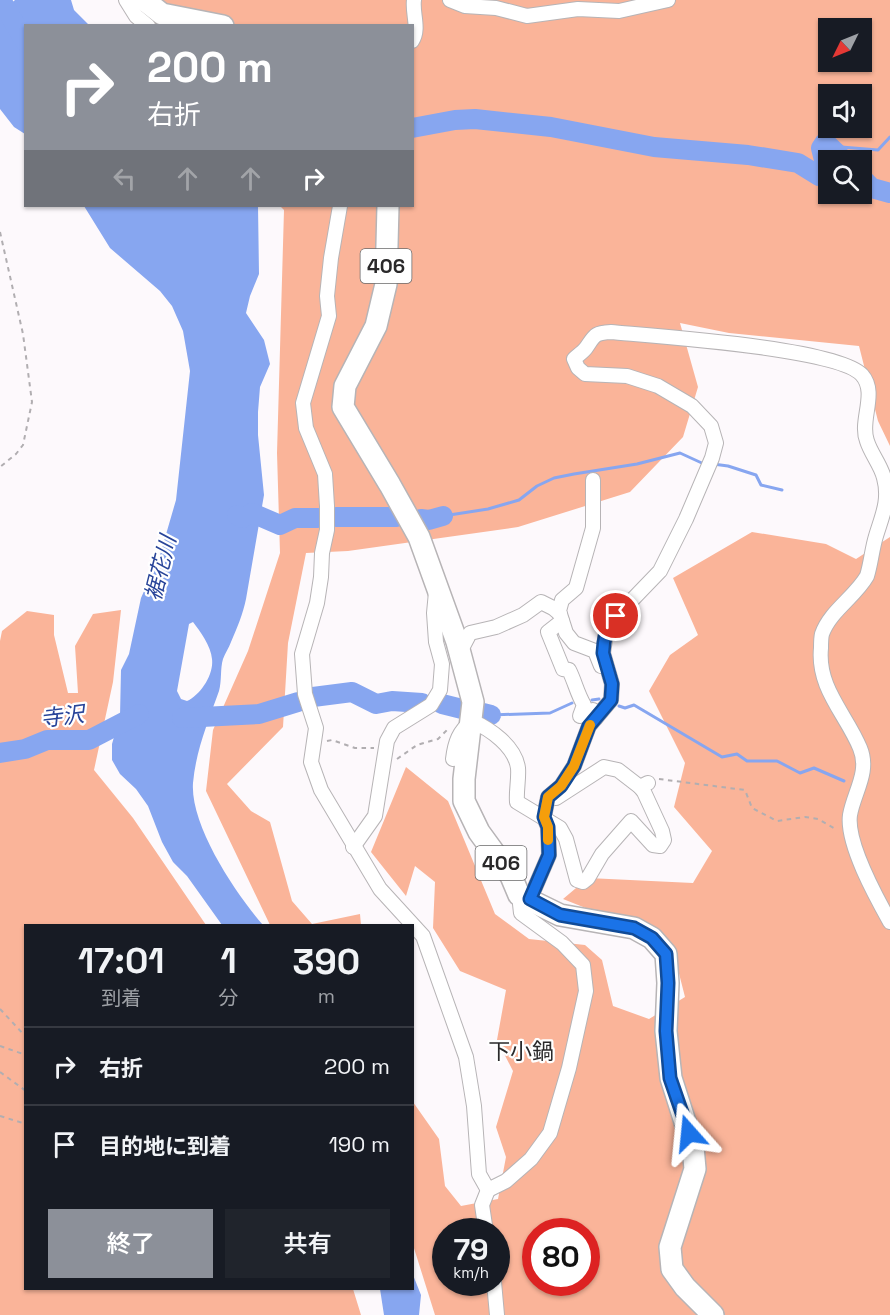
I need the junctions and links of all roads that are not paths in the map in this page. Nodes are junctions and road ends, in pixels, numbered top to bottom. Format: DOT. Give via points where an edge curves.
graph roads {
  1 [pos="126,0"];
  2 [pos="144,0"];
  3 [pos="414,0"];
  4 [pos="450,0"];
  5 [pos="668,0"];
  6 [pos="146,24"];
  7 [pos="213,24"];
  8 [pos="414,38"];
  9 [pos="340,207"];
  10 [pos="388,207"];
  11 [pos="593,480"];
  12 [pos="437,582"];
  13 [pos="561,618"];
  14 [pos="460,652"];
  15 [pos="609,673"];
  16 [pos="596,718"];
  17 [pos="472,721"];
  18 [pos="453,759"];
  19 [pos="546,810"];
  20 [pos="353,847"];
  21 [pos="525,897"];
  22 [pos="890,922"];
  23 [pos="412,924"];
  24 [pos="414,926"];
  25 [pos="488,1190"];
  26 [pos="484,1218"];
  27 [pos="495,1296"];
  28 [pos="497,1315"];
  29 [pos="714,1315"];
  1 -- 6 [label="street"];
  2 -- 7 [label="highway" via="162,14"];
  3 -- 8 [label="street"];
  4 -- 5 [label="street" via="527,16 578,9 619,11"];
  9 -- 20 [label="street" via="327,296 329,316 303,403 306,428 325,474 327,530 316,603 302,654 302,673 316,728 311,762 321,790"];
  10 -- 12 [label="highway, 406" via="384,294 376,326 345,386 343,407 419,537"];
  11 -- 13 [label="street" via="593,528 576,588 562,600"];
  12 -- 14 [label="highway, 406"];
  12 -- 20 [label="street" via="434,613 442,664 440,690 431,705 394,728 387,741 375,816"];
  13 -- 14 [label="street" via="541,602 496,627 470,633"];
  13 -- 15 [label="street" via="573,644 595,651 602,668"];
  13 -- 16 [label="street" via="548,632 584,705 580,716 593,710"];
  14 -- 17 [label="highway, 406" via="473,702"];
  15 -- 16 [label="street" via="611,700"];
  15 -- 22 [label="street" via="603,653 607,626 660,571 716,443 711,426 692,406 658,386 627,376 585,374 574,359 589,340 611,332 709,341 809,355 844,364 861,374 869,399 865,435 884,477 887,496 867,576 822,634 819,663 829,694 860,748 864,763 850,815 851,833"];
  16 -- 19 [label="street" via="589,726 574,766 548,797"];
  17 -- 18 [label="street" via="461,729"];
  17 -- 19 [label="street" via="488,728 508,747 518,767 518,802"];
  17 -- 21 [label="highway, 406" via="464,801 479,832"];
  19 -- 19 [label="street" via="566,839 577,880 583,882 631,821 653,844 660,846 664,840 644,785 618,770 604,767"];
  19 -- 21 [label="street" via="549,855"];
  20 -- 23 [label="street" via="380,890"];
  21 -- 25 [label="street" via="521,913 562,943 583,965 586,991 550,1133 531,1159"];
  21 -- 29 [label="highway, 406" via="560,915 634,928 652,938 666,954 670,1078 693,1147 695,1169 670,1247 672,1269"];
  24 -- 25 [label="street" via="423,936 466,1057 479,1174"];
  25 -- 26 [label="street" via="482,1205"];
  27 -- 28 [label="street"];
}
